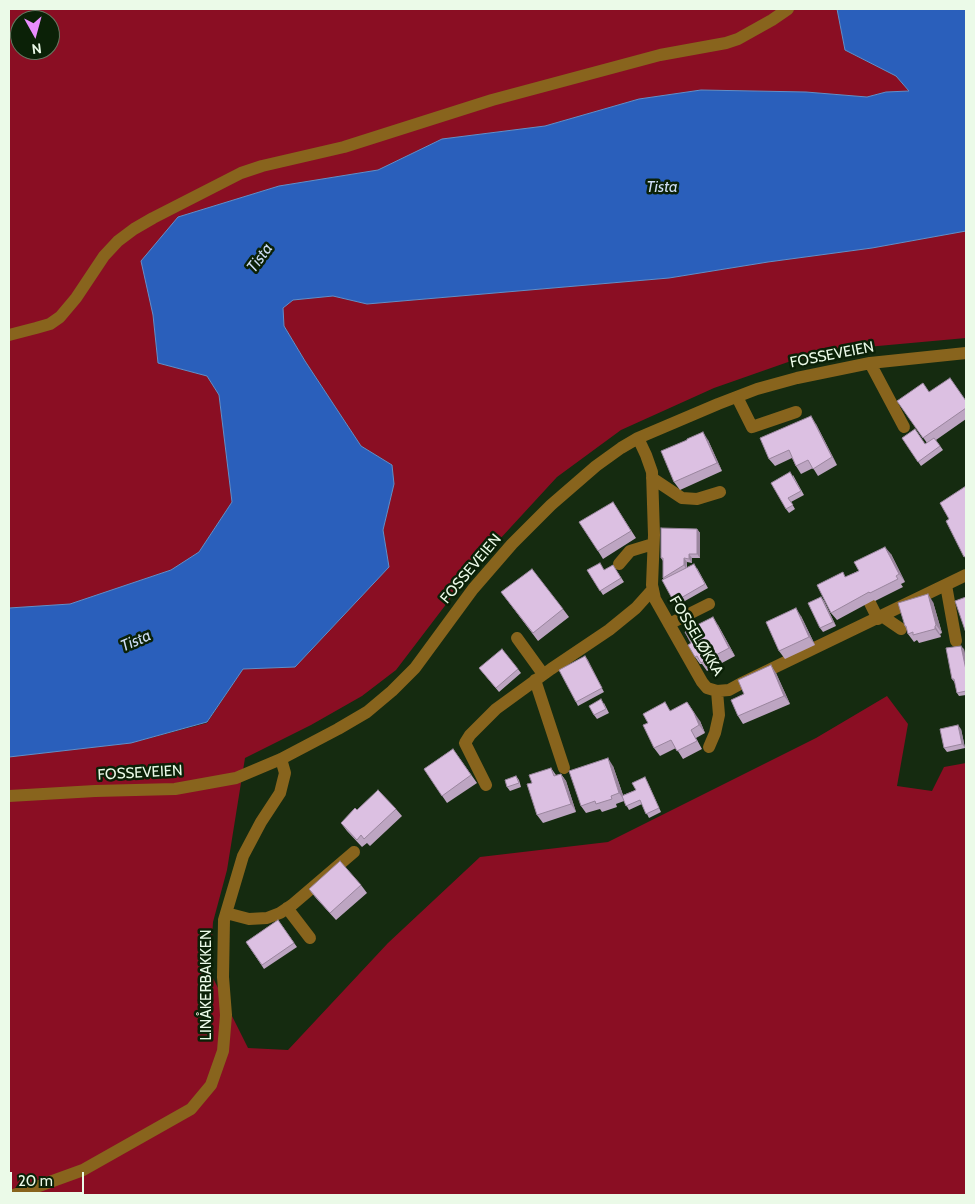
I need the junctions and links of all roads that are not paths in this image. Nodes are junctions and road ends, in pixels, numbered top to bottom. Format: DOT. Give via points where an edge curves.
graph roads {
  1 [pos="788,9"];
  2 [pos="9,334"];
  3 [pos="966,353"];
  4 [pos="870,363"];
  5 [pos="737,397"];
  6 [pos="796,412"];
  7 [pos="904,427"];
  8 [pos="638,438"];
  9 [pos="652,478"];
  10 [pos="720,492"];
  11 [pos="654,544"];
  12 [pos="620,564"];
  13 [pos="966,575"];
  14 [pos="946,585"];
  15 [pos="653,589"];
  16 [pos="870,603"];
  17 [pos="709,604"];
  18 [pos="880,617"];
  19 [pos="669,624"];
  20 [pos="901,629"];
  21 [pos="517,638"];
  22 [pos="956,641"];
  23 [pos="539,677"];
  24 [pos="717,691"];
  25 [pos="709,747"];
  26 [pos="280,759"];
  27 [pos="564,768"];
  28 [pos="486,785"];
  29 [pos="9,796"];
  30 [pos="354,852"];
  31 [pos="287,908"];
  32 [pos="226,913"];
  33 [pos="310,938"];
  34 [pos="14,1195"];
  1 -- 2 [label="street" via="726,44 660,55 520,92 344,147 241,173 134,229 118,241 76,298 50,324"];
  3 -- 4 [label="street, FOSSEVEIEN"];
  4 -- 5 [label="street, FOSSEVEIEN" via="797,378"];
  4 -- 7 [label="street"];
  5 -- 6 [label="street" via="752,427"];
  5 -- 8 [label="street, FOSSEVEIEN"];
  8 -- 9 [label="street, FOSSELØKKA"];
  8 -- 26 [label="street, FOSSEVEIEN" via="596,466 525,531 473,589 415,668 392,691 367,712"];
  9 -- 10 [label="street" via="682,498 697,499"];
  9 -- 11 [label="street, FOSSELØKKA"];
  11 -- 12 [label="street" via="630,551"];
  11 -- 15 [label="street, FOSSELØKKA"];
  13 -- 14 [label="street, FOSSELØKKA"];
  14 -- 18 [label="street, FOSSELØKKA"];
  14 -- 22 [label="street"];
  15 -- 19 [label="street, FOSSELØKKA" via="655,600"];
  15 -- 23 [label="street" via="609,630"];
  16 -- 18 [label="street"];
  17 -- 19 [label="street"];
  18 -- 20 [label="street"];
  18 -- 24 [label="street, FOSSELØKKA" via="728,690"];
  19 -- 24 [label="street, FOSSELØKKA" via="702,682 707,688"];
  21 -- 23 [label="street"];
  23 -- 27 [label="street"];
  23 -- 28 [label="street" via="496,709 465,743"];
  24 -- 25 [label="street" via="719,715"];
  26 -- 29 [label="street, FOSSEVEIEN" via="236,778 175,789"];
  26 -- 32 [label="street, LINÅKERBAKKEN" via="285,773 280,793 243,856"];
  30 -- 31 [label="street"];
  31 -- 32 [label="street" via="267,918 249,919"];
  31 -- 33 [label="street"];
  32 -- 34 [label="street, LINÅKERBAKKEN" via="223,1051 210,1086 191,1109 83,1170"];
}
